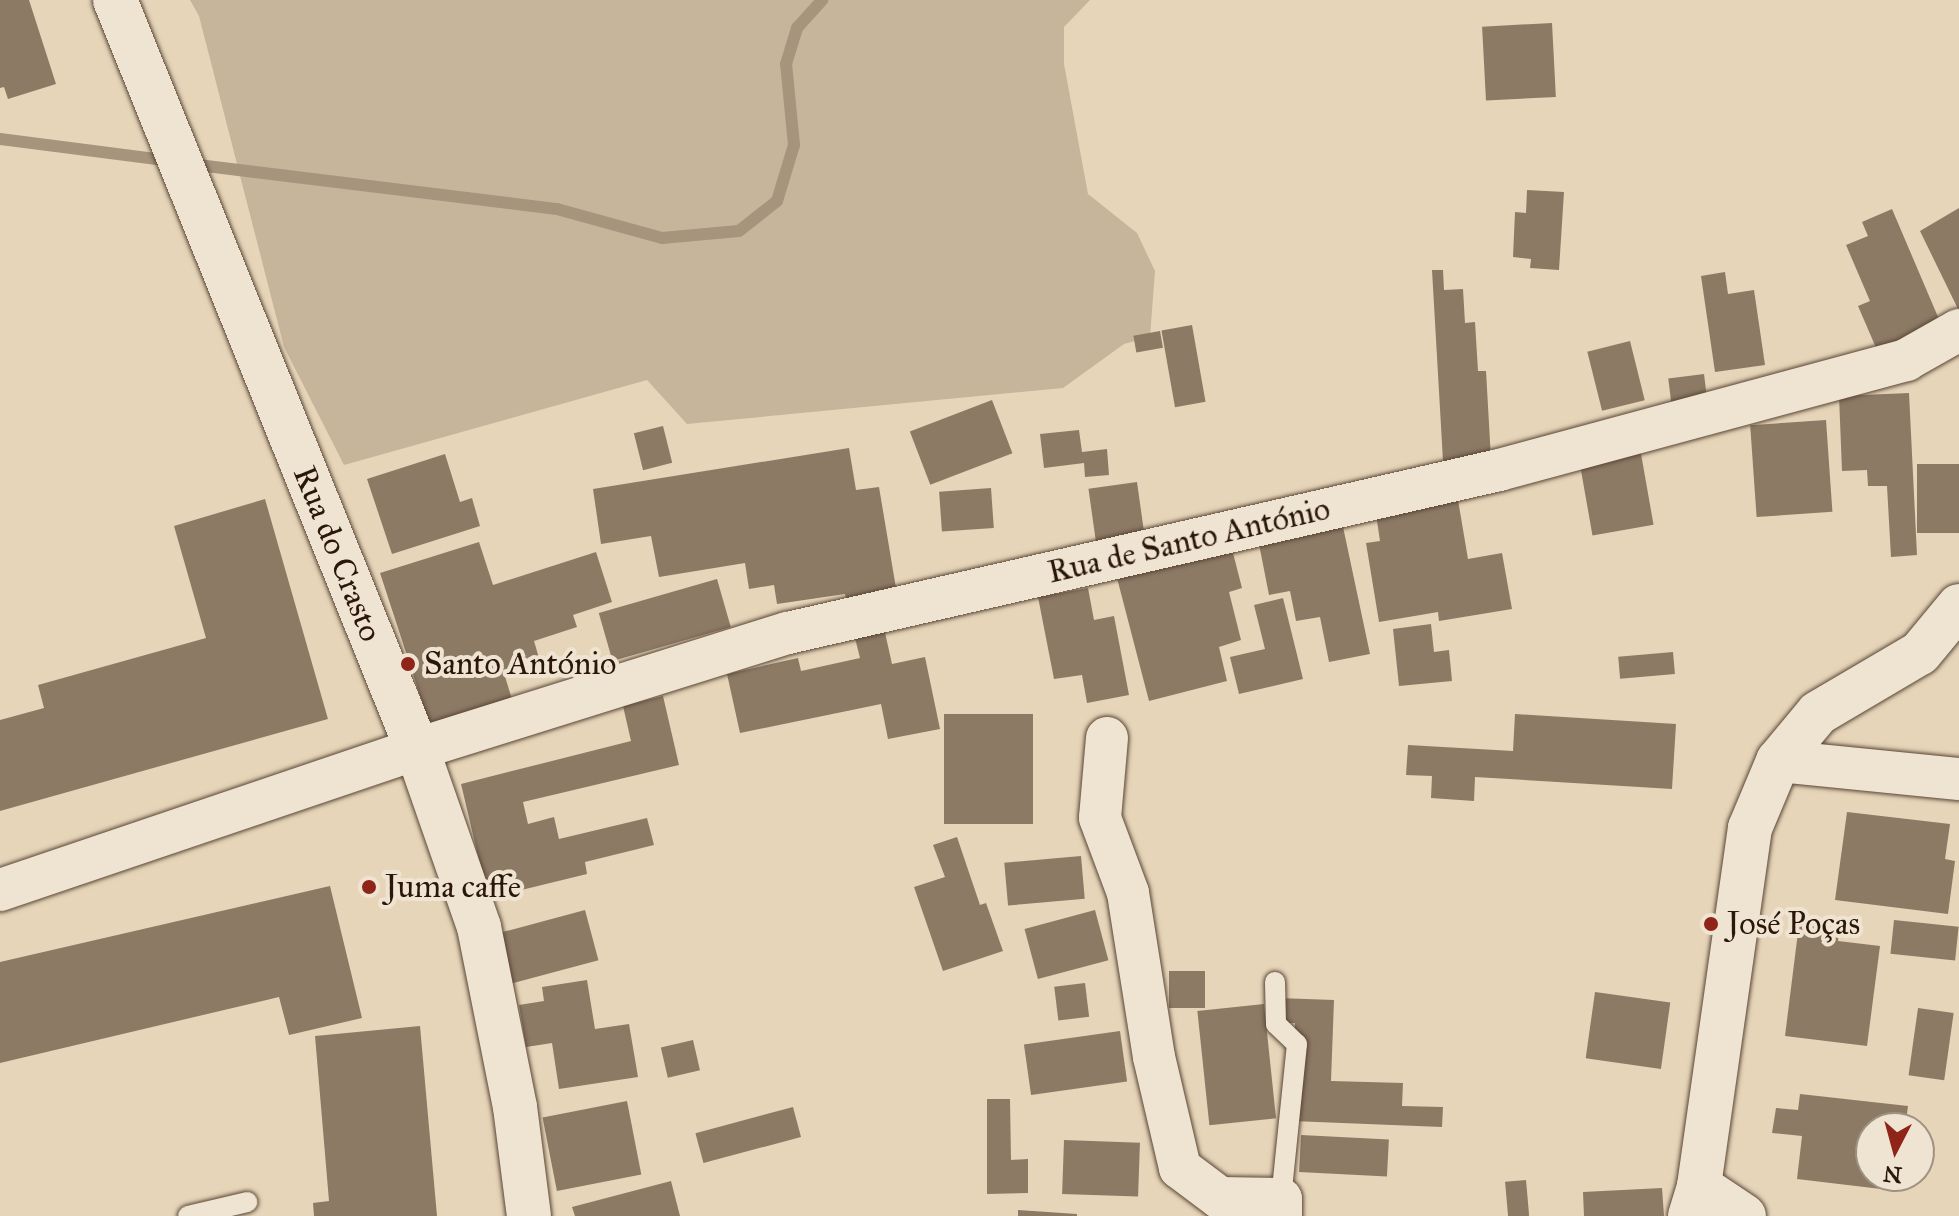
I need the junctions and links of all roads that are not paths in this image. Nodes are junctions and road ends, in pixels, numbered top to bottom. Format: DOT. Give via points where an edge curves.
graph roads {
  1 [pos="115,0"];
  2 [pos="1959,330"];
  3 [pos="1959,606"];
  4 [pos="1107,738"];
  5 [pos="417,749"];
  6 [pos="1778,761"];
  7 [pos="1959,779"];
  8 [pos="0,890"];
  9 [pos="1275,982"];
  10 [pos="1694,1201"];
  11 [pos="247,1202"];
  12 [pos="1281,1208"];
  13 [pos="188,1216"];
  14 [pos="529,1216"];
  15 [pos="1744,1216"];
  1 -- 5 [label="street, Rua do Crasto"];
  2 -- 5 [label="street, Rua de Santo António" via="1906,360 1499,470 788,633"];
  3 -- 6 [label="street" via="1920,653 1818,713"];
  4 -- 12 [label="street" via="1100,818 1128,893 1154,1057 1180,1168 1220,1198"];
  5 -- 8 [label="street, Rua de Santo António"];
  5 -- 14 [label="street, Rua do Crasto" via="479,927 515,1107"];
  6 -- 7 [label="street"];
  6 -- 10 [label="street" via="1750,828"];
  9 -- 12 [label="lane" via="1276,1024 1297,1044"];
  10 -- 15 [label="street"];
  11 -- 13 [label="lane"];
}
